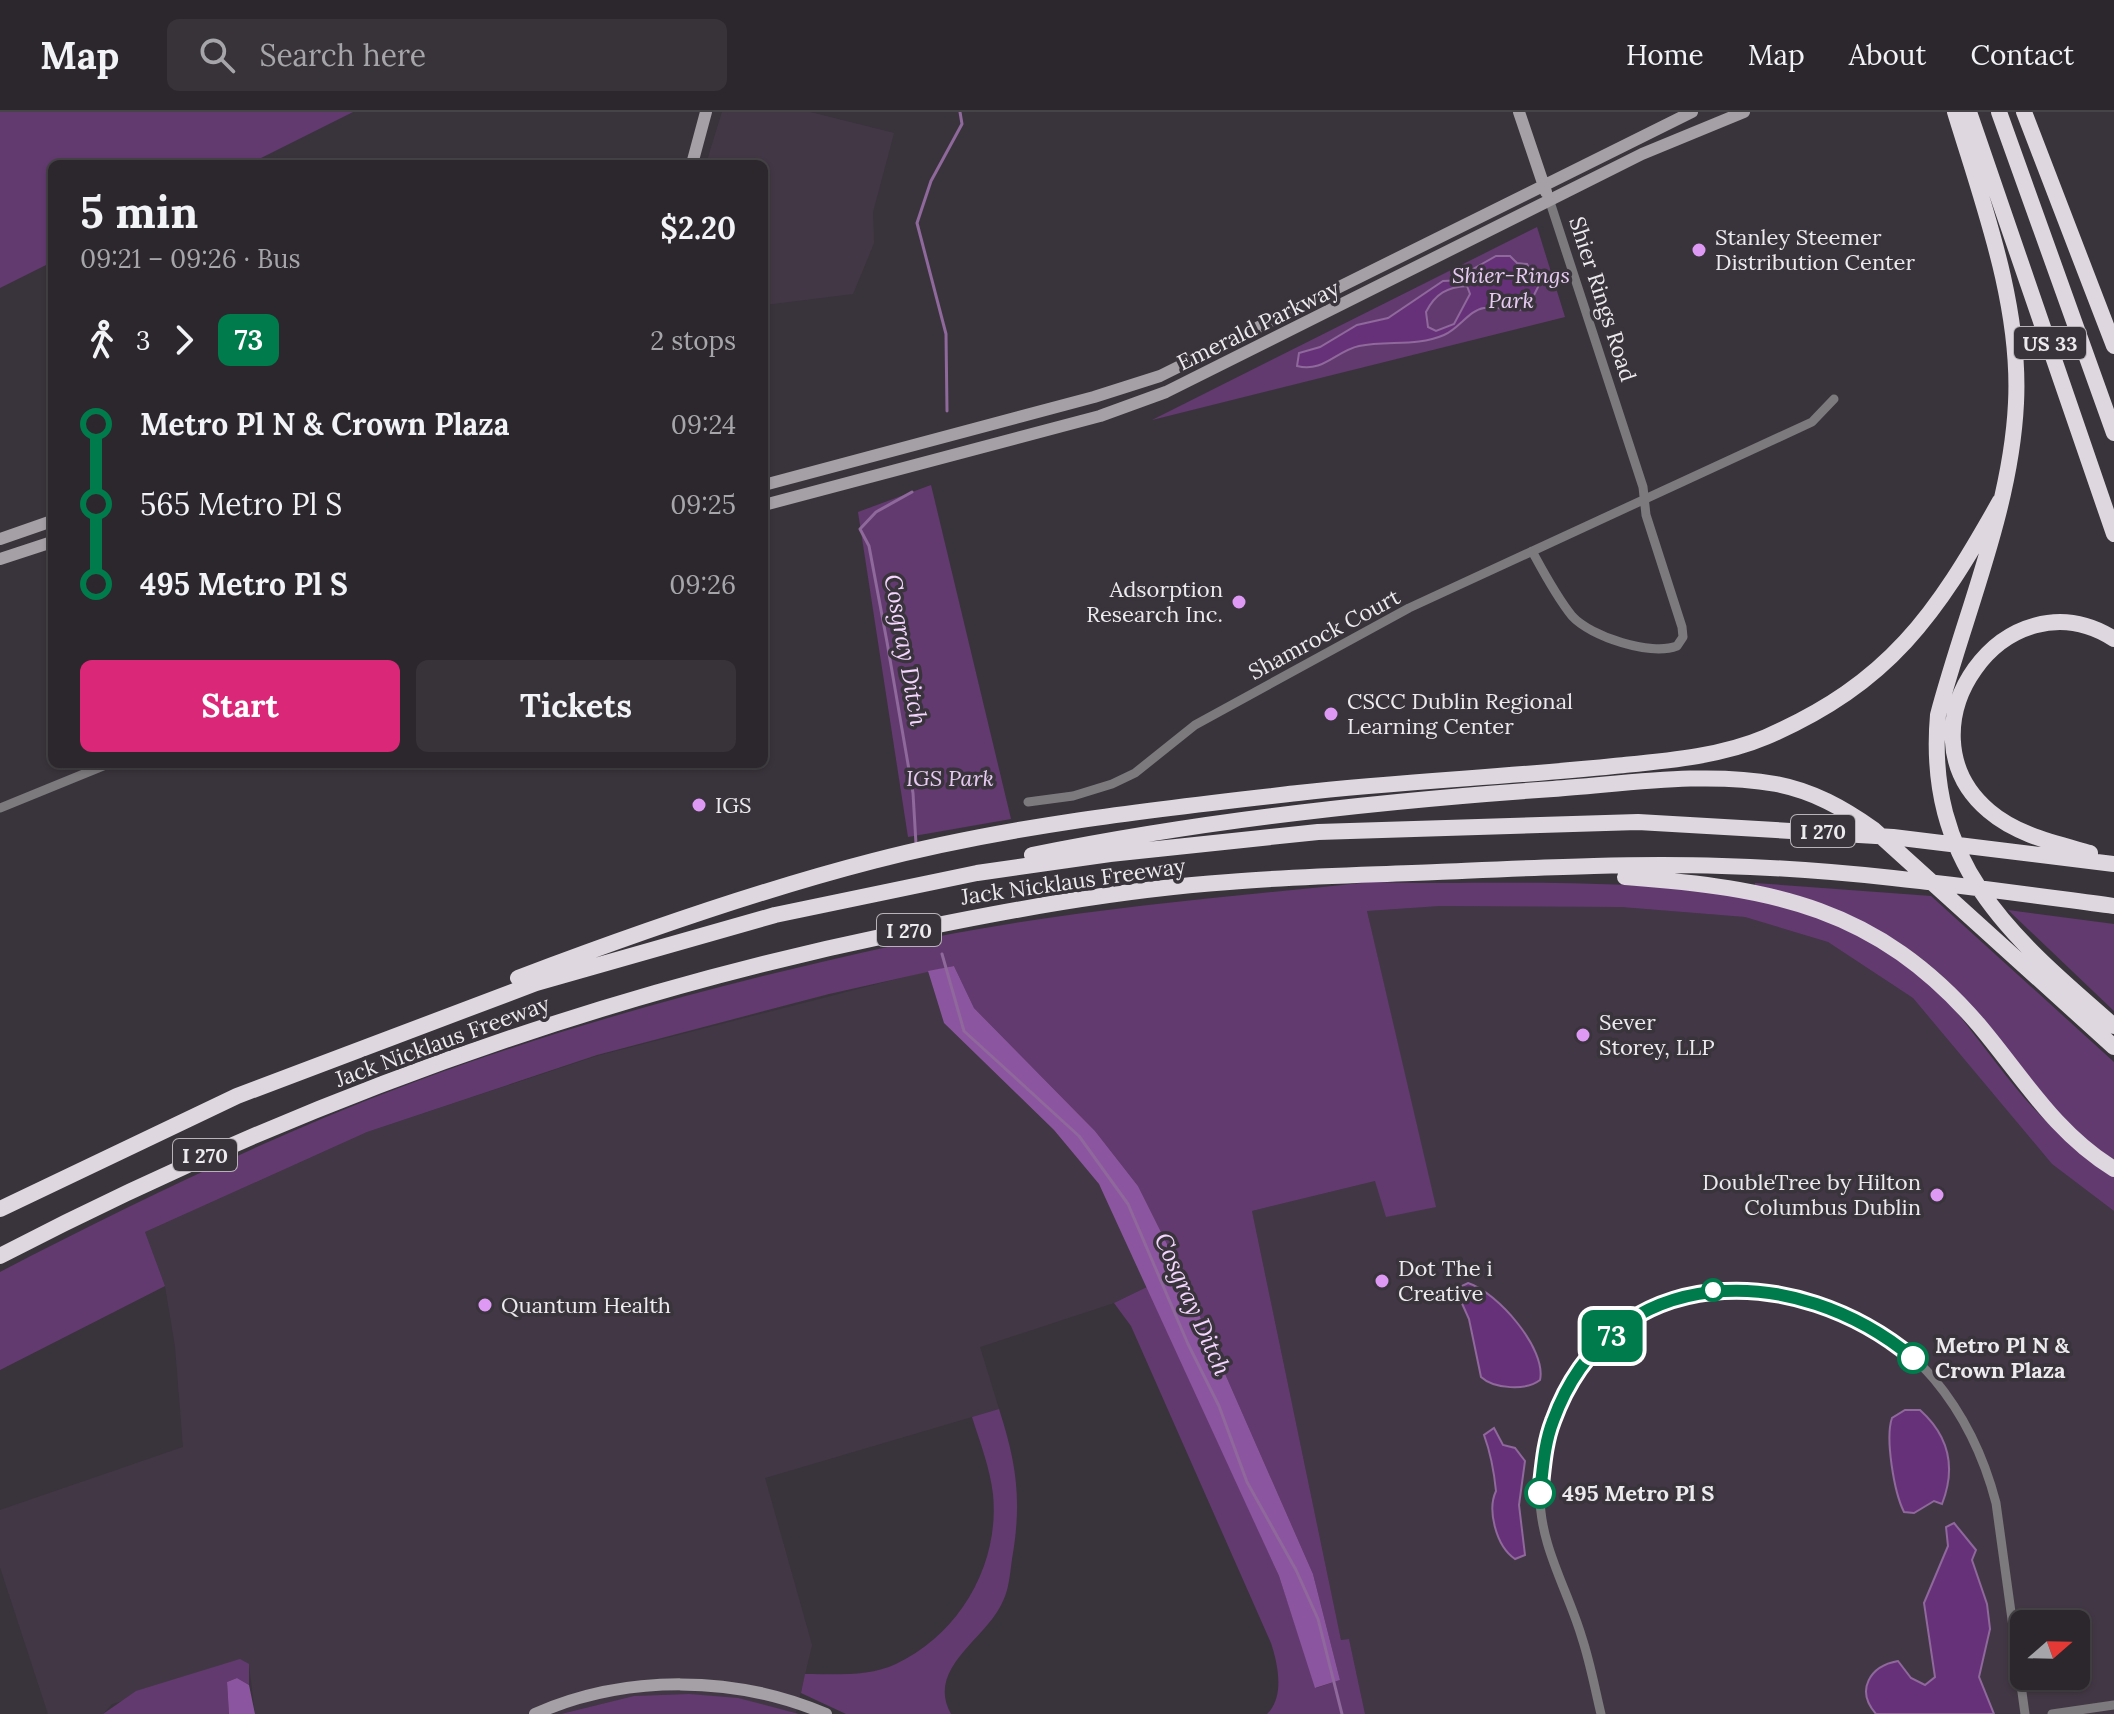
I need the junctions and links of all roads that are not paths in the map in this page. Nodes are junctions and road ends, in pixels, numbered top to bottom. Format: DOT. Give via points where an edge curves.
graph roads {
  1 [pos="706,112"];
  2 [pos="1519,112"];
  3 [pos="1692,112"];
  4 [pos="1744,112"];
  5 [pos="1955,112"];
  6 [pos="1969,112"];
  7 [pos="1999,112"];
  8 [pos="2024,112"];
  9 [pos="693,160"];
  10 [pos="1543,184"];
  11 [pos="1550,202"];
  12 [pos="2114,346"];
  13 [pos="2093,376"];
  14 [pos="1834,399"];
  15 [pos="2114,426"];
  16 [pos="2114,433"];
  17 [pos="768,484"];
  18 [pos="1643,500"];
  19 [pos="2000,501"];
  20 [pos="768,504"];
  21 [pos="48,522"];
  22 [pos="2114,534"];
  23 [pos="0,539"];
  24 [pos="48,543"];
  25 [pos="1532,551"];
  26 [pos="0,559"];
  27 [pos="2114,639"];
  28 [pos="98,768"];
  29 [pos="1028,802"];
  30 [pos="0,808"];
  31 [pos="2114,862"];
  32 [pos="1520,869"];
  33 [pos="896,889"];
  34 [pos="2114,906"];
  35 [pos="2114,1026"];
  36 [pos="2114,1047"];
  37 [pos="237,1096"];
  38 [pos="2114,1169"];
  39 [pos="0,1209"];
  40 [pos="0,1256"];
  41 [pos="2114,1705"];
  42 [pos="535,1714"];
  43 [pos="826,1714"];
  44 [pos="1601,1714"];
  45 [pos="2025,1714"];
  46 [pos="2052,1714"];
  1 -- 9 [label="main road"];
  2 -- 10 [label="main road, Shier Rings Road"];
  3 -- 10 [label="main road, Emerald Parkway"];
  4 -- 11 [label="main road, Emerald Parkway" via="1690,132"];
  5 -- 19 [label="highway" via="2007,300 2013,344 2016,410"];
  6 -- 22 [label="highway, US 33"];
  7 -- 13 [label="highway, US 33"];
  8 -- 12 [label="highway"];
  10 -- 11 [label="main road, Shier Rings Road"];
  10 -- 17 [label="main road, Emerald Parkway" via="1160,376"];
  11 -- 18 [label="street, Shier Rings Road"];
  11 -- 20 [label="main road, Emerald Parkway" via="1166,392 1100,416"];
  13 -- 15 [label="highway"];
  13 -- 16 [label="highway, US 33"];
  14 -- 18 [label="street, Shamrock Court" via="1812,422"];
  18 -- 25 [label="street, Shamrock Court"];
  18 -- 25 [label="street, Shier Rings Road" via="1682,627 1677,646 1655,651 1632,646 1574,619"];
  19 -- 35 [label="highway" via="1938,715 1935,750 1945,821 1958,855 1993,911"];
  19 -- 37 [label="highway" via="1956,579 1912,639 1830,705 1762,739 1683,759 1187,806 874,861 586,952 421,1015"];
  21 -- 23 [label="main road"];
  24 -- 26 [label="main road"];
  25 -- 29 [label="street, Shamrock Court" via="1409,608 1195,725 1124,779 1073,796"];
  27 -- 31 [label="highway" via="2074,623 2049,623 2022,629 1997,644 1974,666 1960,692 1954,748 1972,793 1989,811 2033,836"];
  28 -- 30 [label="street"];
  31 -- 33 [label="highway, Jack Nicklaus Freeway / I 270" via="1801,829 1530,823 1259,838 1066,860"];
  32 -- 34 [label="highway, Jack Nicklaus Freeway / I 270" via="1722,866 1987,889"];
  32 -- 38 [label="highway" via="1658,879 1756,894 1817,908 1866,929 1942,985 2058,1125"];
  32 -- 40 [label="highway, Jack Nicklaus Freeway / I 270" via="1230,881 1163,889 993,913 714,975 456,1054 216,1150"];
  33 -- 36 [label="highway" via="994,863 1190,825 1418,799 1739,779 1777,784 1840,806 1903,855"];
  33 -- 37 [label="highway, Jack Nicklaus Freeway / I 270" via="775,915 536,983"];
  37 -- 39 [label="highway, Jack Nicklaus Freeway / I 270"];
  41 -- 46 [label="street"];
  42 -- 43 [label="main road" via="605,1692 692,1685 758,1692"];
  44 -- 45 [label="street" via="1582,1637 1547,1541 1540,1495 1544,1455 1561,1402 1588,1360 1642,1314 1699,1292 1766,1291 1800,1296 1847,1314 1905,1351 1949,1399 1975,1442 1996,1503"];
}
